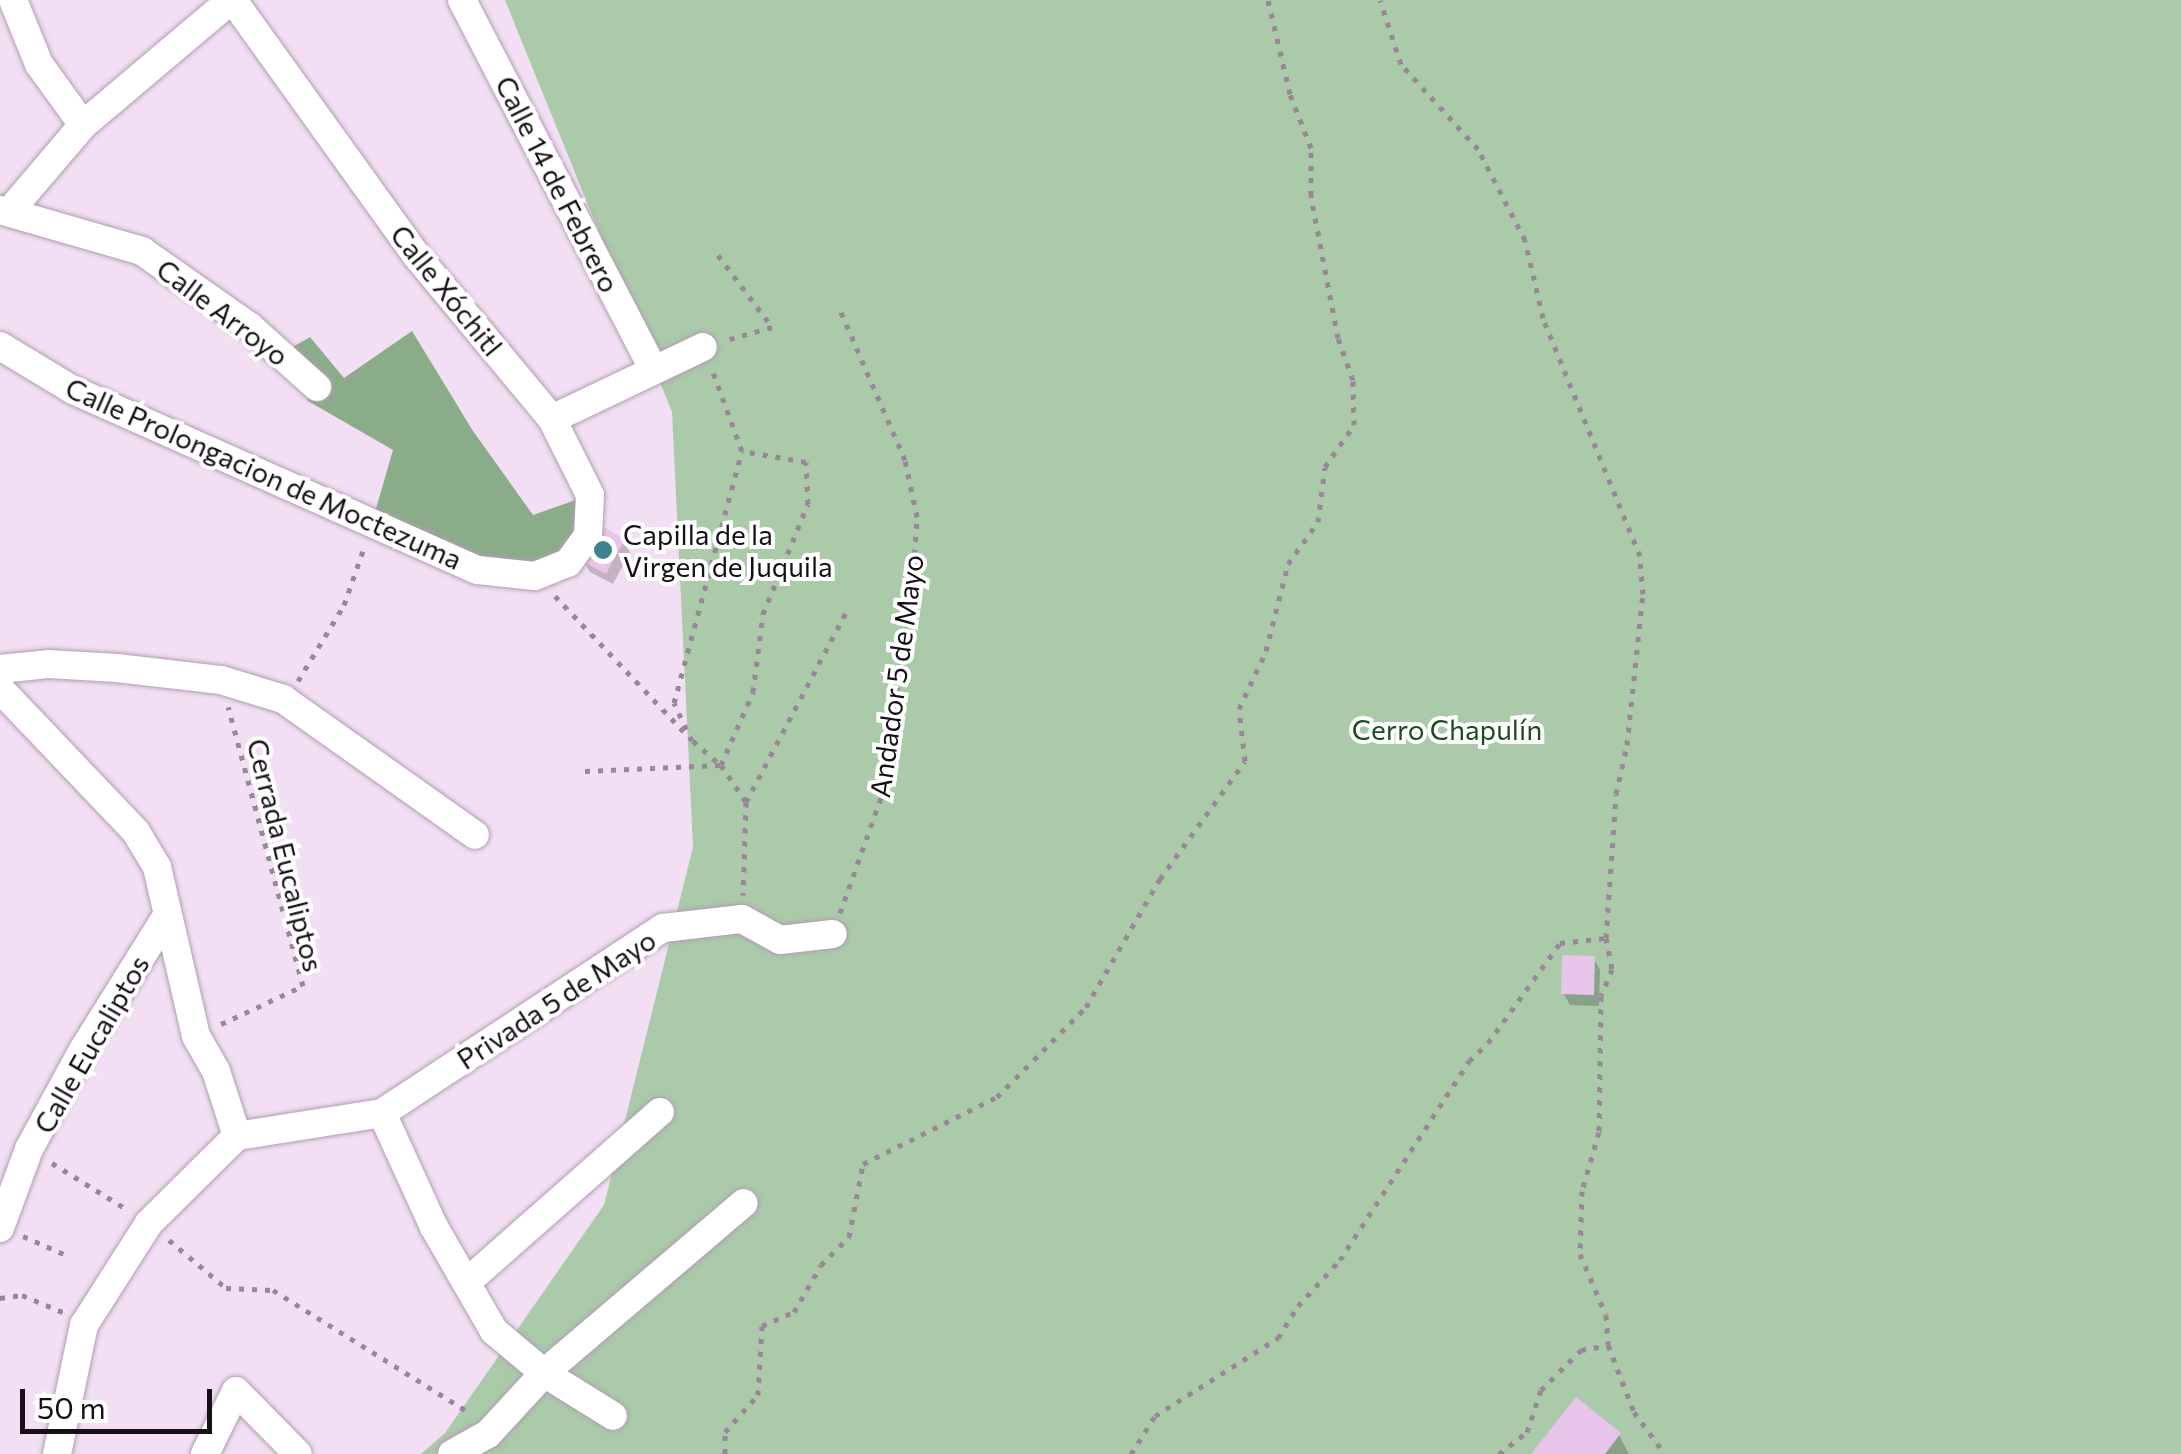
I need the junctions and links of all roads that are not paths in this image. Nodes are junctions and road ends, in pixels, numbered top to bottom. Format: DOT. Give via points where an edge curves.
graph roads {
  1 [pos="13,0"];
  2 [pos="232,0"];
  3 [pos="462,0"];
  4 [pos="83,125"];
  5 [pos="4,211"];
  6 [pos="0,346"];
  7 [pos="704,346"];
  8 [pos="653,368"];
  9 [pos="318,387"];
  10 [pos="552,419"];
  11 [pos="536,576"];
  12 [pos="0,669"];
  13 [pos="0,689"];
  14 [pos="475,835"];
  15 [pos="166,918"];
  16 [pos="832,934"];
  17 [pos="660,1112"];
  18 [pos="382,1113"];
  19 [pos="238,1136"];
  20 [pos="744,1203"];
  21 [pos="0,1227"];
  22 [pos="467,1282"];
  23 [pos="544,1373"];
  24 [pos="612,1416"];
  25 [pos="57,1454"];
  26 [pos="205,1454"];
  27 [pos="298,1454"];
  28 [pos="452,1454"];
  1 -- 4 [label="street" via="39,64"];
  2 -- 4 [label="street"];
  2 -- 10 [label="street, Calle Xóchitl" via="416,255"];
  3 -- 8 [label="street, Calle 14 de Febrero"];
  4 -- 5 [label="street"];
  5 -- 9 [label="street, Calle Arroyo" via="142,251 250,327"];
  6 -- 11 [label="street, Calle Prolongacion de Moctezuma" via="72,390 372,526 478,570"];
  7 -- 8 [label="street"];
  8 -- 10 [label="street"];
  10 -- 11 [label="street, Calle Xóchitl" via="590,495 588,535 568,563"];
  12 -- 14 [label="street" via="48,664 221,680 282,699"];
  13 -- 15 [label="street, Calle Eucaliptos" via="136,832 158,867"];
  15 -- 19 [label="street, Calle Eucaliptos" via="196,1036"];
  15 -- 21 [label="street, Calle Eucaliptos" via="83,1050 30,1149"];
  16 -- 18 [label="street, Privada 5 de Mayo" via="780,940 742,918 663,928"];
  17 -- 22 [label="street"];
  18 -- 19 [label="street"];
  18 -- 22 [label="street"];
  19 -- 25 [label="street" via="149,1223 84,1325"];
  20 -- 23 [label="street"];
  22 -- 23 [label="street" via="494,1332"];
  23 -- 24 [label="street"];
  23 -- 28 [label="street" via="494,1427"];
  26 -- 27 [label="street" via="236,1391"];
}
